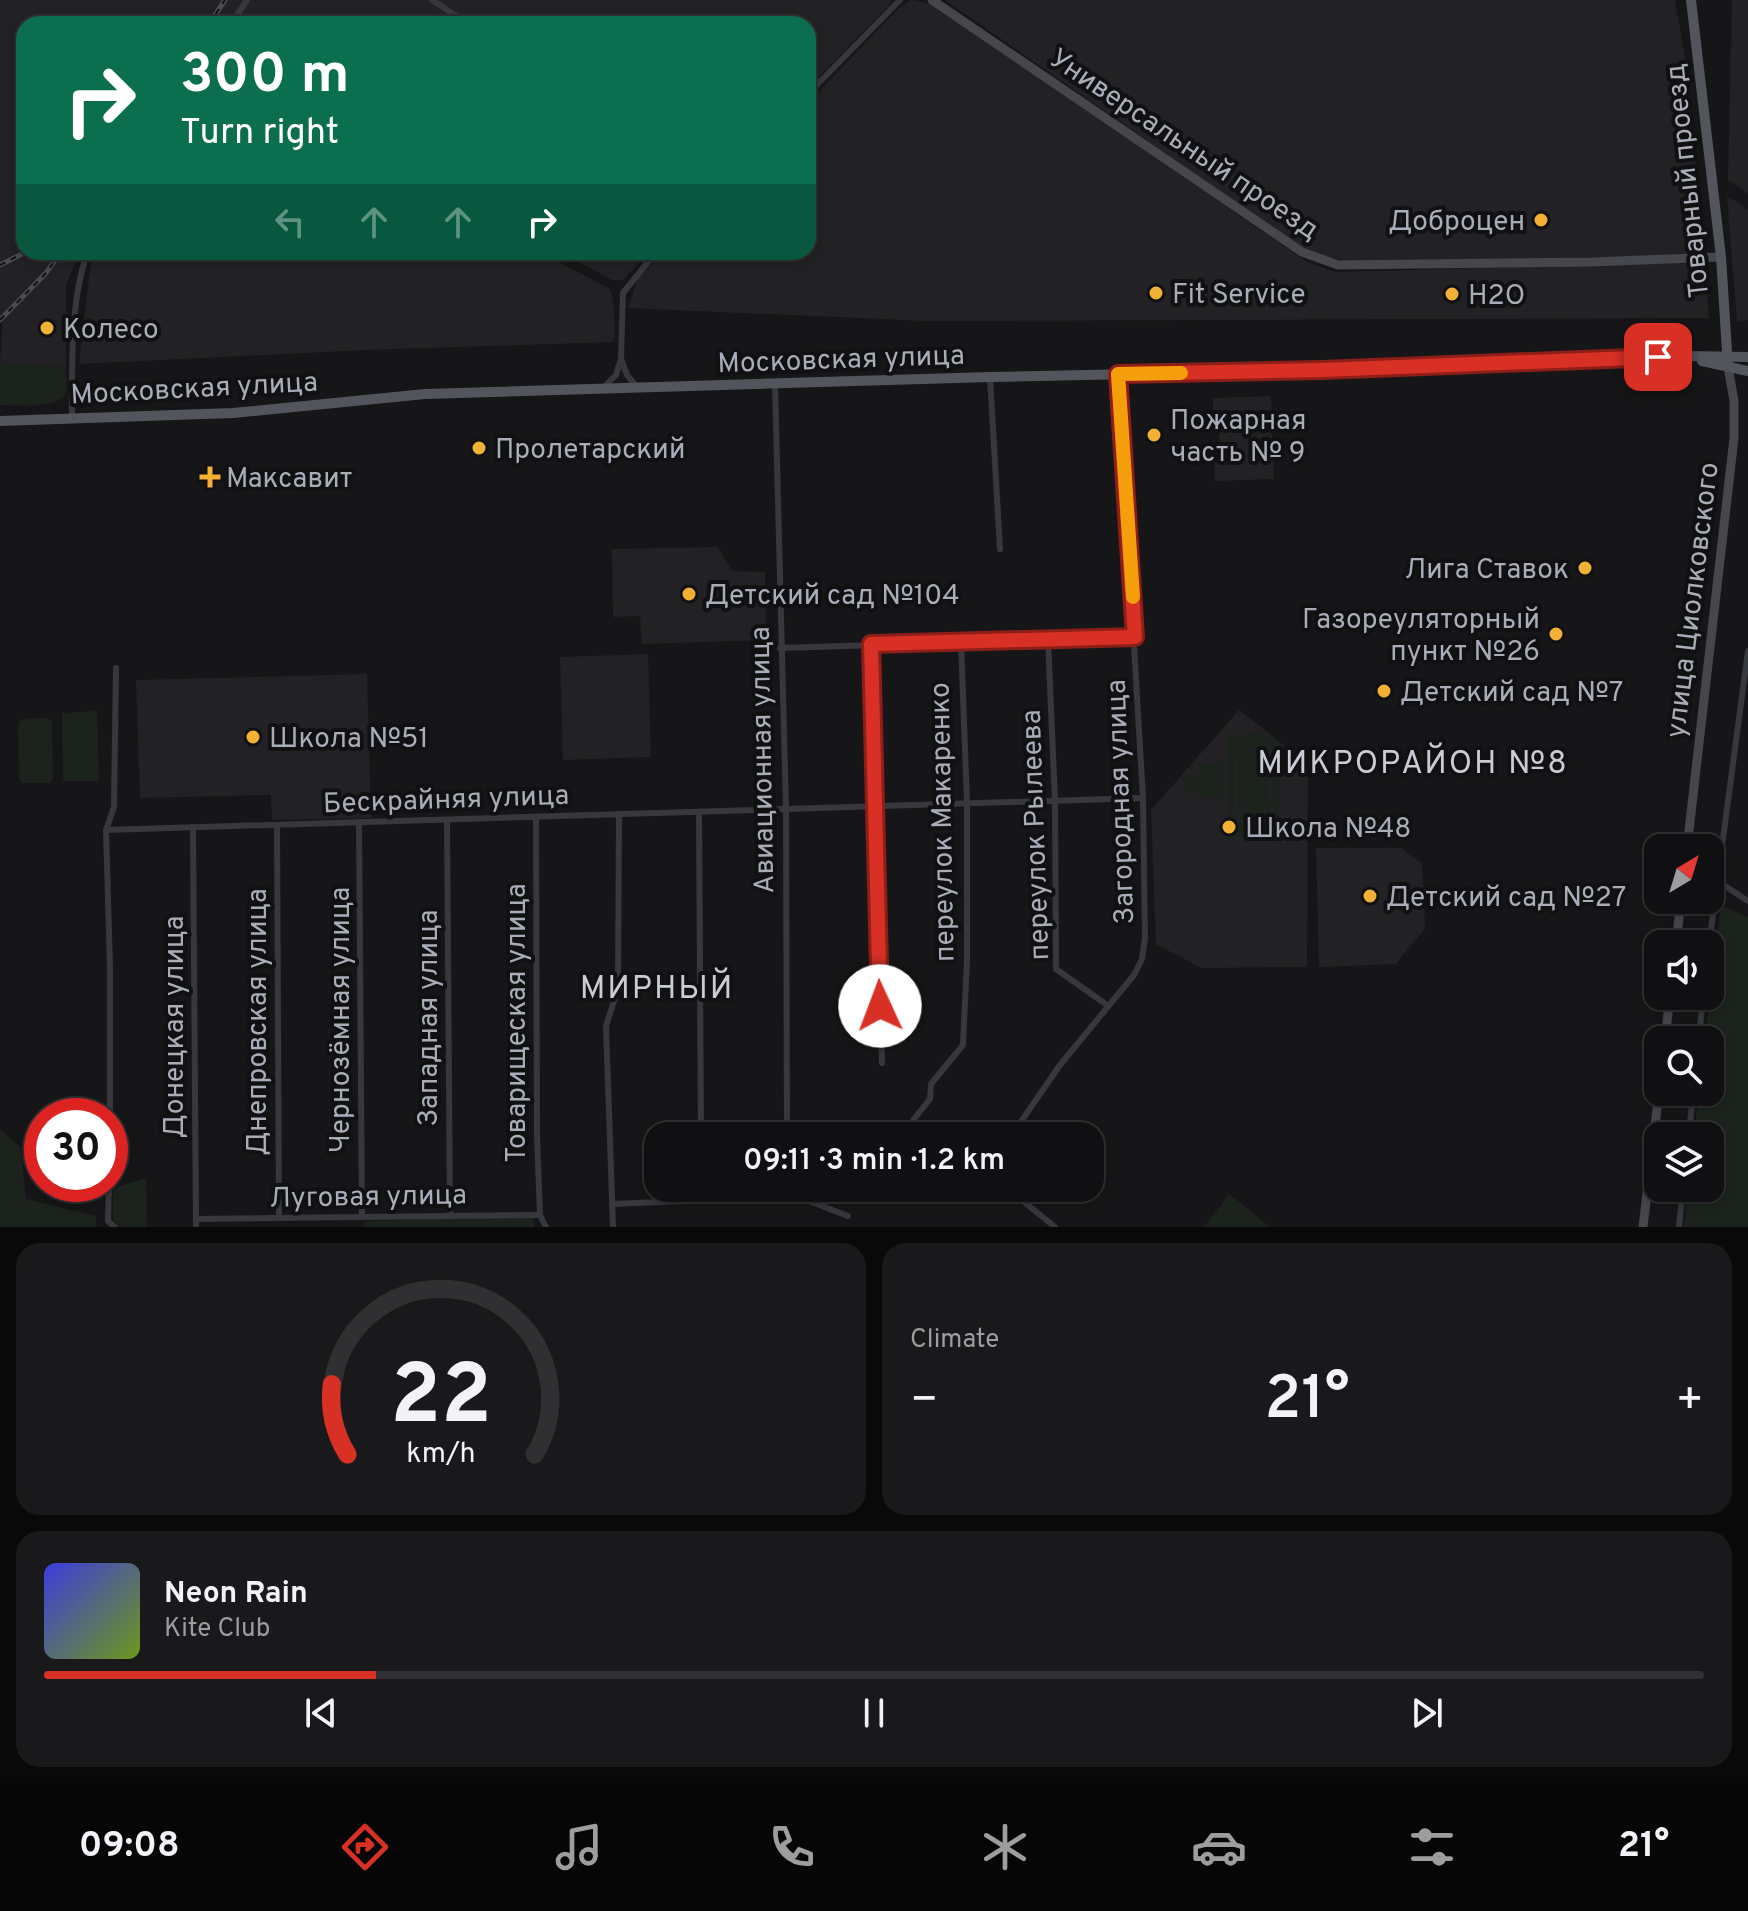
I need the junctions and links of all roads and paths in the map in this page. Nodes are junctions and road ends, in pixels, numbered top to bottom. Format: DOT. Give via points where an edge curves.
graph roads {
  1 [pos="432,0"];
  2 [pos="900,0"];
  3 [pos="932,0"];
  4 [pos="1691,0"];
  5 [pos="456,16"];
  6 [pos="816,86"];
  7 [pos="1721,257"];
  8 [pos="85,260"];
  9 [pos="648,260"];
  10 [pos="1748,357"];
  11 [pos="621,359"];
  12 [pos="1728,362"];
  13 [pos="1748,371"];
  14 [pos="1118,374"];
  15 [pos="990,377"];
  16 [pos="775,384"];
  17 [pos="638,388"];
  18 [pos="601,389"];
  19 [pos="72,419"];
  20 [pos="0,421"];
  21 [pos="1000,549"];
  22 [pos="1135,637"];
  23 [pos="1048,639"];
  24 [pos="961,641"];
  25 [pos="871,644"];
  26 [pos="780,648"];
  27 [pos="1748,651"];
  28 [pos="116,668"];
  29 [pos="1143,798"];
  30 [pos="1055,801"];
  31 [pos="967,803"];
  32 [pos="875,806"];
  33 [pos="786,809"];
  34 [pos="699,812"];
  35 [pos="619,814"];
  36 [pos="536,817"];
  37 [pos="447,820"];
  38 [pos="359,822"];
  39 [pos="277,825"];
  40 [pos="193,827"];
  41 [pos="106,830"];
  42 [pos="1689,834"];
  43 [pos="1722,834"];
  44 [pos="1724,885"];
  45 [pos="1748,901"];
  46 [pos="1107,1005"];
  47 [pos="882,1063"];
  48 [pos="110,1098"];
  49 [pos="1657,1106"];
  50 [pos="701,1122"];
  51 [pos="787,1122"];
  52 [pos="912,1122"];
  53 [pos="1021,1122"];
  54 [pos="109,1202"];
  55 [pos="656,1202"];
  56 [pos="811,1202"];
  57 [pos="1024,1202"];
  58 [pos="1682,1202"];
  59 [pos="612,1204"];
  60 [pos="540,1215"];
  61 [pos="450,1216"];
  62 [pos="848,1216"];
  63 [pos="362,1217"];
  64 [pos="279,1218"];
  65 [pos="196,1223"];
  66 [pos="115,1227"];
  67 [pos="546,1227"];
  68 [pos="613,1227"];
  69 [pos="1055,1227"];
  70 [pos="1643,1227"];
  71 [pos="1679,1227"];
  1 -- 5 [label="street"];
  2 -- 6 [label="street"];
  3 -- 7 [label="street, Универсальный проезд" via="1302,252 1338,265"];
  4 -- 7 [label="main road, Товарный проезд"];
  7 -- 12 [label="main road, Товарный проезд"];
  8 -- 19 [label="street"];
  9 -- 11 [label="street" via="623,293"];
  10 -- 12 [label="main road"];
  11 -- 17 [label="street"];
  11 -- 18 [label="street" via="616,375"];
  12 -- 13 [label="main road"];
  12 -- 14 [label="main road, Московская улица" via="1685,356"];
  12 -- 42 [label="street, улица Циолковского" via="1734,438"];
  14 -- 15 [label="main road, Московская улица"];
  14 -- 22 [label="street, Загородная улица"];
  15 -- 16 [label="main road, Московская улица"];
  15 -- 21 [label="street"];
  16 -- 17 [label="main road, Московская улица"];
  16 -- 26 [label="street, Авиационная улица"];
  17 -- 18 [label="main road, Московская улица"];
  18 -- 19 [label="main road, Московская улица" via="410,395 233,413"];
  19 -- 20 [label="main road, Московская улица"];
  22 -- 23 [label="street"];
  22 -- 29 [label="street, Загородная улица"];
  23 -- 24 [label="street"];
  23 -- 30 [label="street, переулок Рылеева"];
  24 -- 25 [label="street"];
  24 -- 31 [label="street, переулок Макаренко"];
  25 -- 26 [label="street"];
  25 -- 32 [label="street"];
  26 -- 33 [label="street, Авиационная улица"];
  27 -- 43 [label="street"];
  28 -- 41 [label="street" via="114,807"];
  29 -- 30 [label="street, Бескрайняя улица"];
  29 -- 46 [label="street, Загородная улица" via="1142,959"];
  30 -- 31 [label="street, Бескрайняя улица"];
  30 -- 46 [label="street, переулок Рылеева" via="1056,969"];
  31 -- 32 [label="street, Бескрайняя улица"];
  31 -- 52 [label="street, переулок Макаренко" via="963,1045 931,1084 930,1099"];
  32 -- 33 [label="street, Бескрайняя улица"];
  32 -- 47 [label="street"];
  33 -- 34 [label="street, Бескрайняя улица"];
  33 -- 51 [label="street, Авиационная улица"];
  34 -- 35 [label="street, Бескрайняя улица"];
  34 -- 50 [label="street"];
  35 -- 36 [label="street, Бескрайняя улица"];
  35 -- 59 [label="street" via="618,988 606,1026"];
  36 -- 37 [label="street, Бескрайняя улица"];
  36 -- 60 [label="street, Товарищеская улица"];
  37 -- 38 [label="street, Бескрайняя улица"];
  37 -- 61 [label="street, Западная улица"];
  38 -- 39 [label="street, Бескрайняя улица"];
  38 -- 63 [label="street, Чернозёмная улица"];
  39 -- 40 [label="street, Бескрайняя улица"];
  39 -- 64 [label="street, Днепровская улица"];
  40 -- 41 [label="street, Бескрайняя улица"];
  40 -- 65 [label="street, Донецкая улица"];
  41 -- 48 [label="street"];
  44 -- 45 [label="street"];
  46 -- 53 [label="street, Загородная улица"];
  49 -- 70 [label="street"];
  54 -- 66 [label="street" via="108,1221"];
  55 -- 59 [label="street"];
  56 -- 62 [label="street"];
  57 -- 69 [label="street"];
  58 -- 71 [label="street"];
  59 -- 68 [label="street"];
  60 -- 61 [label="street, Луговая улица"];
  60 -- 67 [label="street, Товарищеская улица"];
  61 -- 63 [label="street, Луговая улица"];
  63 -- 64 [label="street, Луговая улица"];
  64 -- 65 [label="street, Луговая улица"];
}
